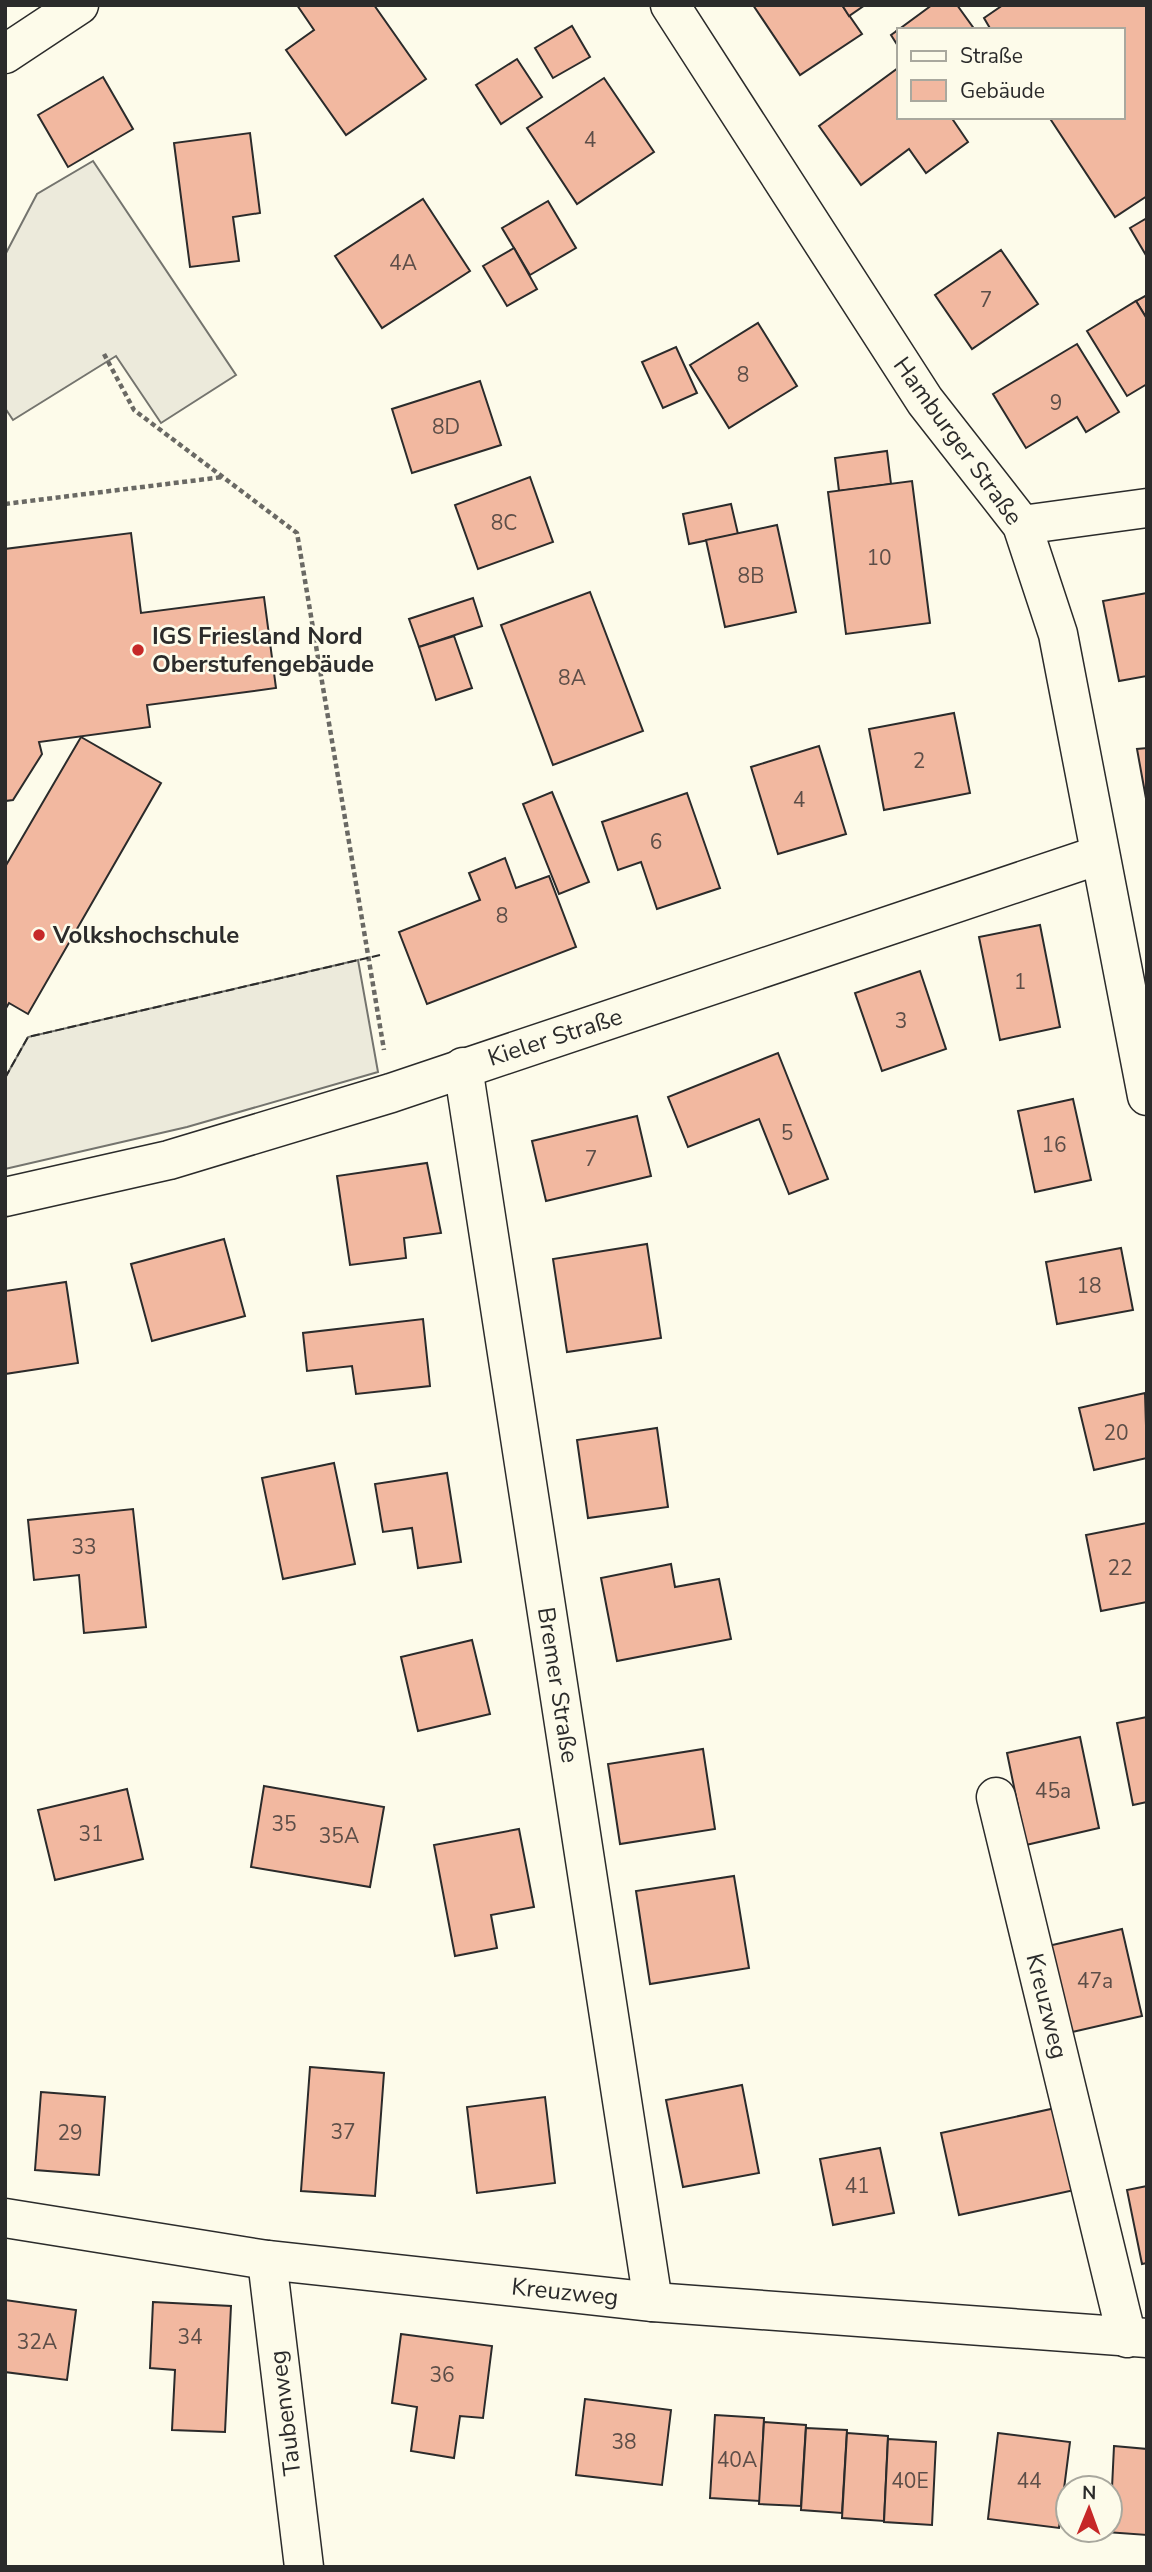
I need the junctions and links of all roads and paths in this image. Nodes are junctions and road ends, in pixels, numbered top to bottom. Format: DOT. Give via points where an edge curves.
graph roads {
  1 [pos="79,5"];
  2 [pos="670,5"];
  3 [pos="5,54"];
  4 [pos="104,354"];
  5 [pos="223,477"];
  6 [pos="5,504"];
  7 [pos="1147,508"];
  8 [pos="1022,525"];
  9 [pos="1099,855"];
  10 [pos="463,1067"];
  11 [pos="391,1093"];
  12 [pos="1147,1096"];
  13 [pos="5,1197"];
  14 [pos="996,1797"];
  15 [pos="5,2218"];
  16 [pos="267,2260"];
  17 [pos="653,2302"];
  18 [pos="1137,2338"];
  19 [pos="304,2567"];
  1 -- 3 [label="street"];
  2 -- 8 [label="street, Hamburger Straße" via="925,401"];
  4 -- 5 [label="path" via="134,410"];
  5 -- 6 [label="path"];
  5 -- 11 [label="path" via="297,533"];
  7 -- 8 [label="street"];
  8 -- 9 [label="street, Hamburger Straße" via="1058,634"];
  9 -- 10 [label="street, Kieler Straße"];
  9 -- 12 [label="street, Hamburger Straße"];
  10 -- 11 [label="street, Kieler Straße"];
  10 -- 17 [label="street, Bremer Straße"];
  11 -- 13 [label="street, Kieler Straße" via="169,1160"];
  14 -- 18 [label="street, Kreuzweg"];
  15 -- 16 [label="street, Kreuzweg"];
  16 -- 17 [label="street, Kreuzweg"];
  16 -- 19 [label="street, Taubenweg"];
  17 -- 18 [label="street, Kreuzweg"];
}
